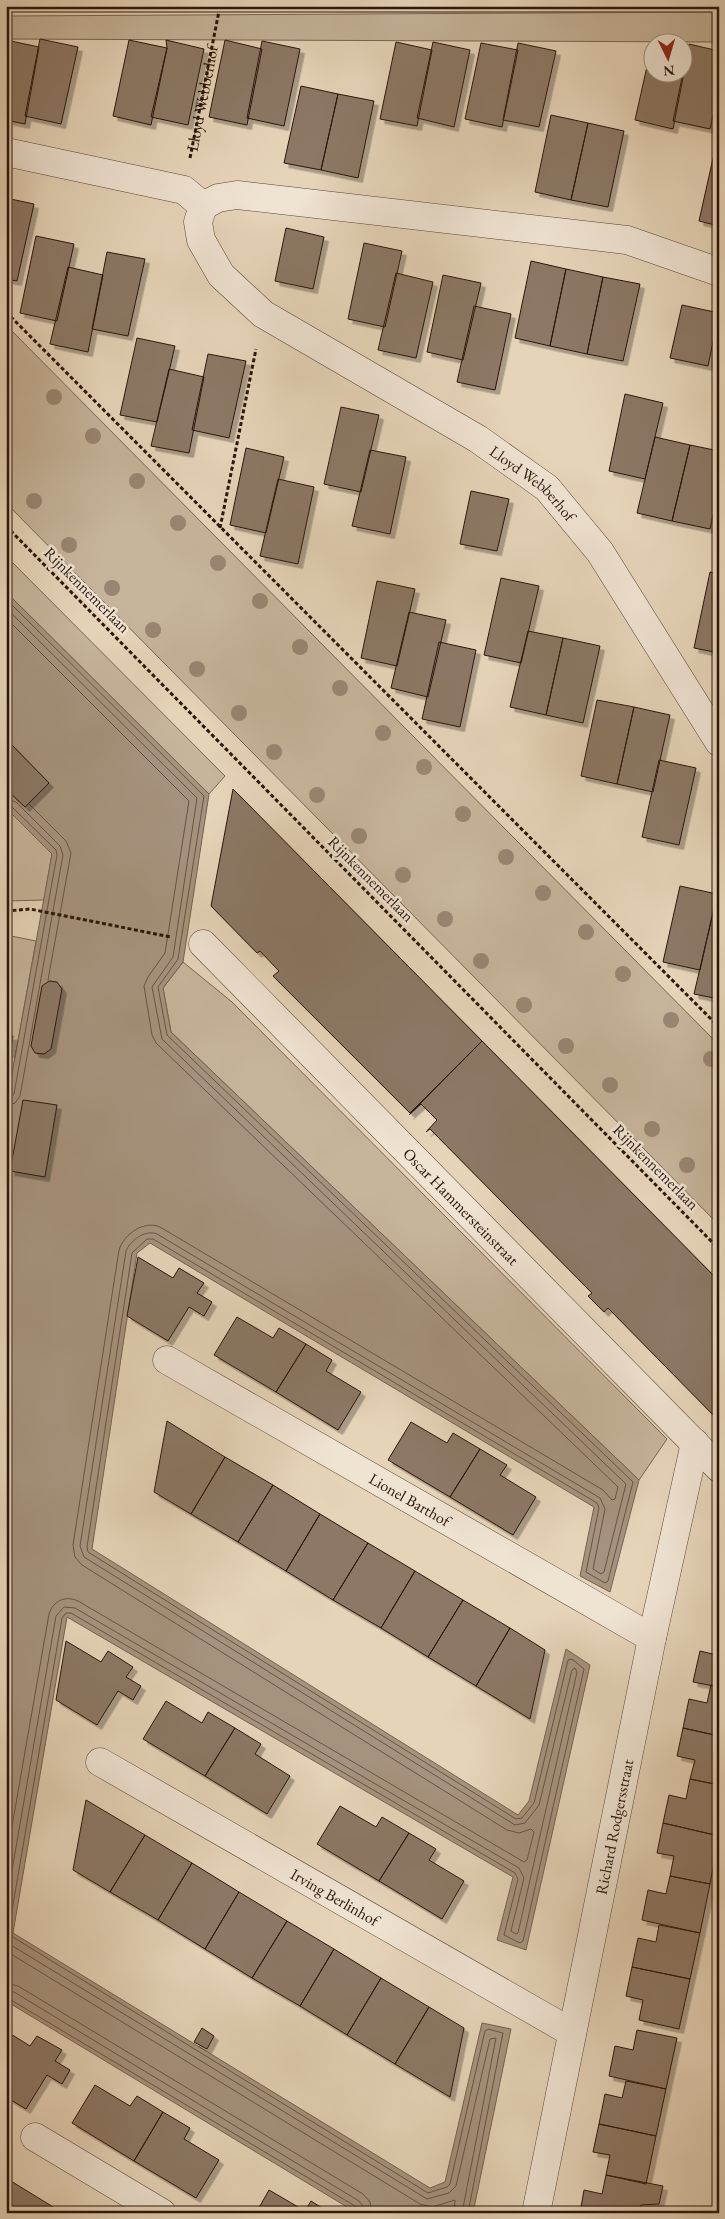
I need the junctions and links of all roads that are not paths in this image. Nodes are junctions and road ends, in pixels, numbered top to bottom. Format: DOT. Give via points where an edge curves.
graph roads {
  1 [pos="6,152"];
  2 [pos="194,198"];
  3 [pos="719,272"];
  4 [pos="719,742"];
  5 [pos="203,944"];
  6 [pos="167,1360"];
  7 [pos="695,1443"];
  8 [pos="719,1468"];
  9 [pos="652,1638"];
  10 [pos="100,1762"];
  11 [pos="571,2032"];
  12 [pos="35,2137"];
  13 [pos="162,2213"];
  14 [pos="536,2213"];
  1 -- 2 [label="street"];
  2 -- 3 [label="street" via="237,195 627,240"];
  2 -- 4 [label="street, Lloyd Webberhof" via="201,240 221,275 263,314 478,439 547,488 600,552"];
  5 -- 7 [label="street, Oscar Hammersteinstraat"];
  6 -- 9 [label="street, Lionel Barthof"];
  7 -- 8 [label="street, Oscar Hammersteinstraat"];
  7 -- 9 [label="street, Richard Rodgersstraat"];
  9 -- 11 [label="street, Richard Rodgersstraat"];
  10 -- 11 [label="street, Irving Berlinhof"];
  11 -- 14 [label="street, Richard Rodgersstraat"];
  12 -- 13 [label="street"];
}
